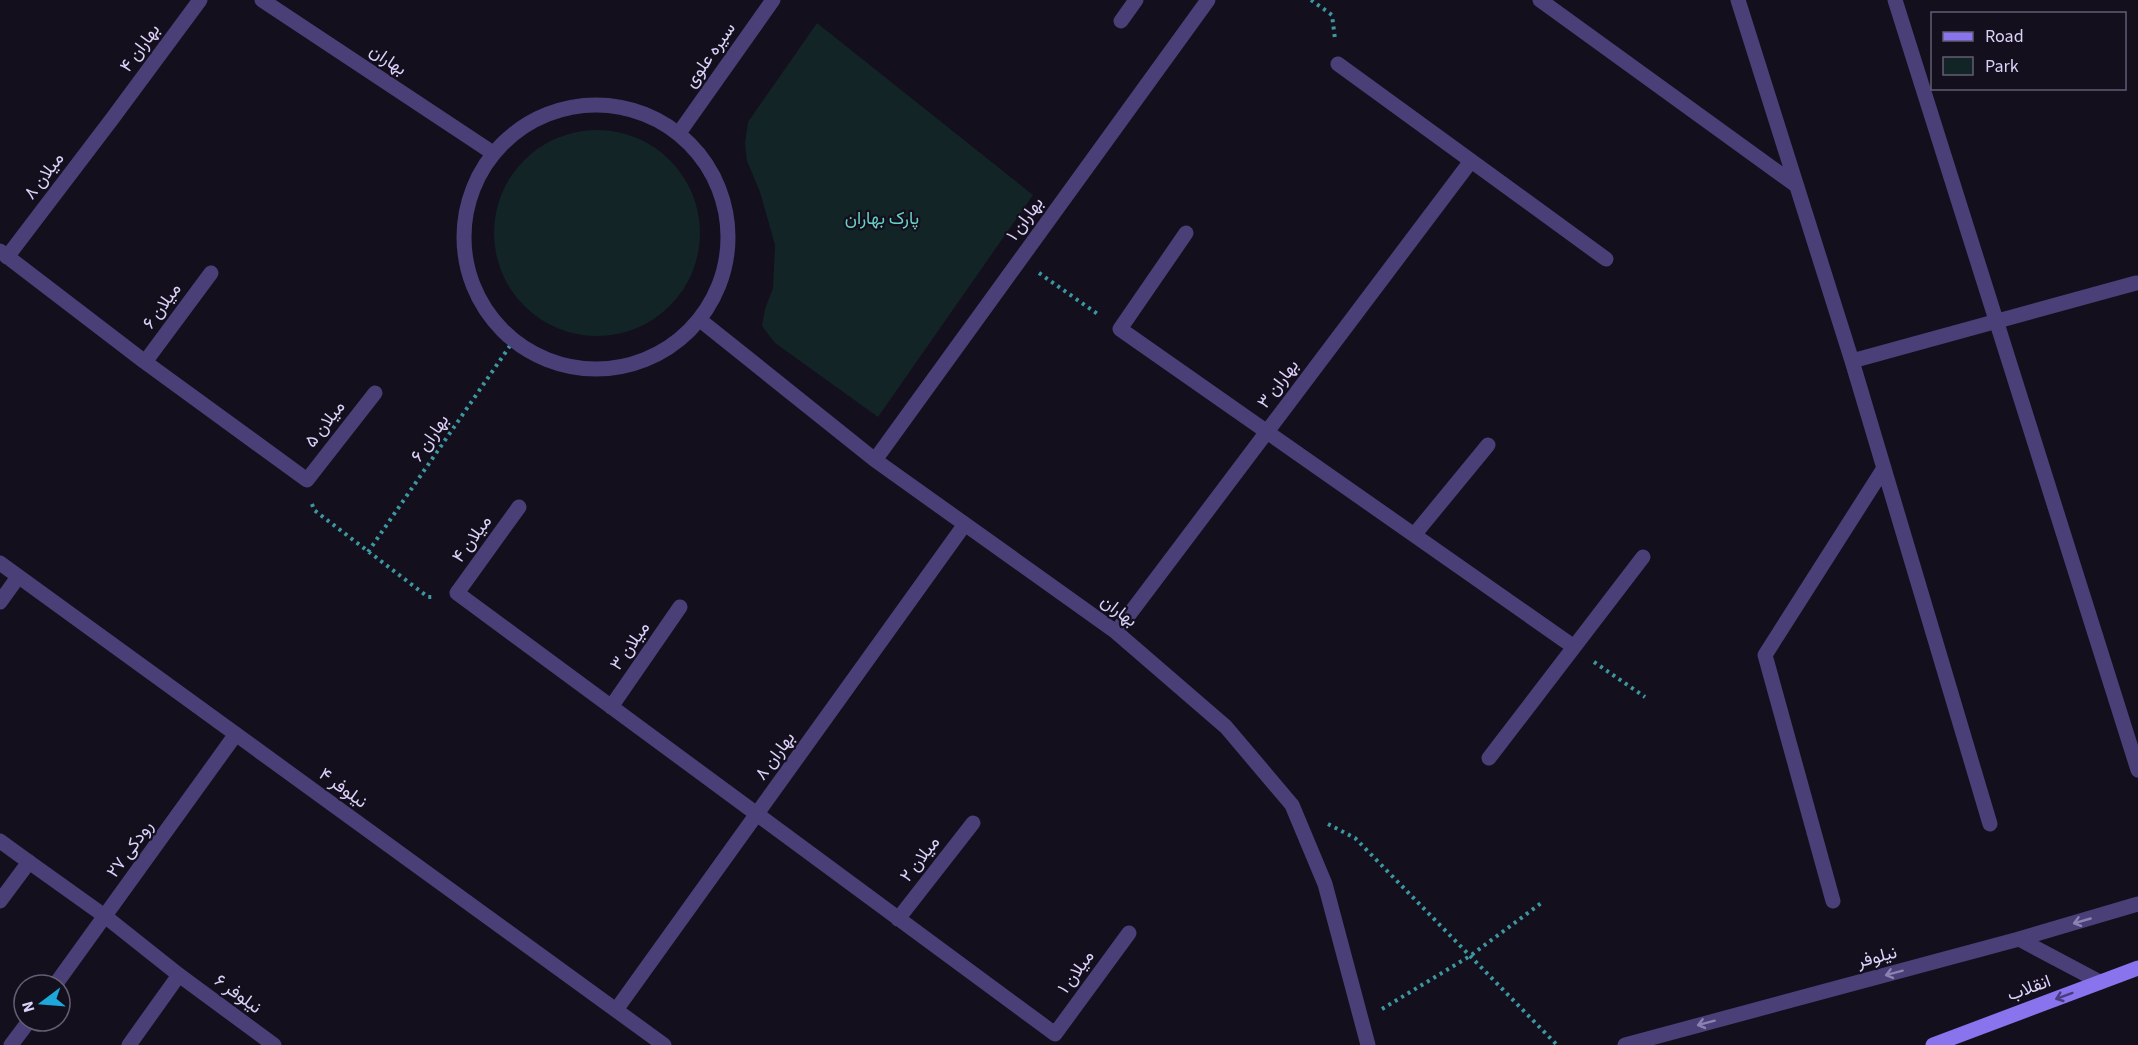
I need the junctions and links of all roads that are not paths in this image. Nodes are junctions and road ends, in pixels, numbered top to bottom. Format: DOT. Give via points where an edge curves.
graph roads {
  1 [pos="200,0"];
  2 [pos="262,0"];
  3 [pos="773,0"];
  4 [pos="1136,0"];
  5 [pos="1208,0"];
  6 [pos="1540,0"];
  7 [pos="1738,0"];
  8 [pos="1895,0"];
  9 [pos="1121,21"];
  10 [pos="1338,64"];
  11 [pos="112,119"];
  12 [pos="679,133"];
  13 [pos="493,153"];
  14 [pos="1471,160"];
  15 [pos="1797,186"];
  16 [pos="1186,233"];
  17 [pos="3,254"];
  18 [pos="1606,259"];
  19 [pos="211,273"];
  20 [pos="2136,283"];
  21 [pos="700,320"];
  22 [pos="1995,321"];
  23 [pos="1852,361"];
  24 [pos="145,362"];
  25 [pos="375,393"];
  26 [pos="1267,432"];
  27 [pos="1488,445"];
  28 [pos="875,460"];
  29 [pos="1884,468"];
  30 [pos="519,507"];
  31 [pos="965,524"];
  32 [pos="1414,535"];
  33 [pos="1642,557"];
  34 [pos="0,563"];
  35 [pos="18,577"];
  36 [pos="0,602"];
  37 [pos="680,608"];
  38 [pos="1116,632"];
  39 [pos="1574,647"];
  40 [pos="612,707"];
  41 [pos="236,734"];
  42 [pos="1489,758"];
  43 [pos="2138,770"];
  44 [pos="757,814"];
  45 [pos="973,823"];
  46 [pos="1990,824"];
  47 [pos="0,841"];
  48 [pos="29,862"];
  49 [pos="0,901"];
  50 [pos="1833,901"];
  51 [pos="2138,904"];
  52 [pos="106,917"];
  53 [pos="898,919"];
  54 [pos="1129,933"];
  55 [pos="2019,939"];
  56 [pos="2138,968"];
  57 [pos="65,973"];
  58 [pos="179,975"];
  59 [pos="2100,982"];
  60 [pos="616,1011"];
  61 [pos="129,1045"];
  62 [pos="274,1045"];
  63 [pos="664,1045"];
  64 [pos="1368,1045"];
  65 [pos="1625,1045"];
  66 [pos="1933,1045"];
  1 -- 11 [label="street, بهاران ۴"];
  2 -- 13 [label="street, بهاران"];
  3 -- 12 [label="street, سیره علوی"];
  4 -- 9 [label="street"];
  5 -- 28 [label="street, بهاران ۱"];
  6 -- 15 [label="street"];
  7 -- 15 [label="street"];
  8 -- 22 [label="street"];
  10 -- 14 [label="street"];
  11 -- 17 [label="street, میلان ۸"];
  12 -- 13 [label="street" via="643,113 603,104 561,108 524,125"];
  12 -- 21 [label="street" via="707,164 724,202 729,243 720,284"];
  13 -- 21 [label="street" via="472,189 464,230 469,271 486,310 514,340 550,361 590,369 631,365 669,348"];
  14 -- 18 [label="street"];
  14 -- 26 [label="street, بهاران ۳"];
  15 -- 23 [label="street"];
  16 -- 26 [label="street" via="1120,329"];
  17 -- 24 [label="street"];
  19 -- 24 [label="street, میلان ۶"];
  20 -- 22 [label="street"];
  21 -- 28 [label="street, بهاران"];
  22 -- 23 [label="street"];
  22 -- 43 [label="street"];
  23 -- 29 [label="street"];
  24 -- 25 [label="street, میلان ۵" via="307,480"];
  26 -- 32 [label="street"];
  26 -- 38 [label="street, بهاران ۳"];
  27 -- 32 [label="street"];
  28 -- 31 [label="street, بهاران"];
  29 -- 46 [label="street"];
  29 -- 50 [label="street" via="1765,655"];
  30 -- 40 [label="street, میلان ۴" via="457,593"];
  31 -- 38 [label="street, بهاران"];
  31 -- 44 [label="street, بهاران ۸"];
  32 -- 39 [label="street"];
  33 -- 39 [label="street"];
  34 -- 35 [label="street, نیلوفر ۴"];
  35 -- 36 [label="street"];
  35 -- 41 [label="street, نیلوفر ۴"];
  37 -- 40 [label="street, میلان ۳"];
  38 -- 64 [label="street, بهاران" via="1226,727 1292,805 1325,884"];
  39 -- 42 [label="street"];
  40 -- 44 [label="street"];
  41 -- 52 [label="street, رودکی ۲۷"];
  41 -- 60 [label="street, نیلوفر ۴"];
  44 -- 53 [label="street"];
  44 -- 60 [label="street, بهاران ۸"];
  45 -- 53 [label="street, میلان ۲"];
  47 -- 48 [label="street, نیلوفر ۶"];
  48 -- 49 [label="street"];
  48 -- 52 [label="street, نیلوفر ۶"];
  51 -- 55 [label="street, نیلوفر, one-way"];
  52 -- 57 [label="street, رودکی ۲۷"];
  52 -- 58 [label="street, نیلوفر ۶"];
  53 -- 54 [label="street, میلان ۱" via="1055,1034"];
  55 -- 59 [label="street"];
  55 -- 65 [label="street, نیلوفر, one-way"];
  56 -- 59 [label="main road, انقلاب"];
  58 -- 61 [label="street"];
  58 -- 62 [label="street, نیلوفر ۶"];
  59 -- 66 [label="main road, انقلاب, one-way"];
  60 -- 63 [label="street, نیلوفر ۴"];
}
